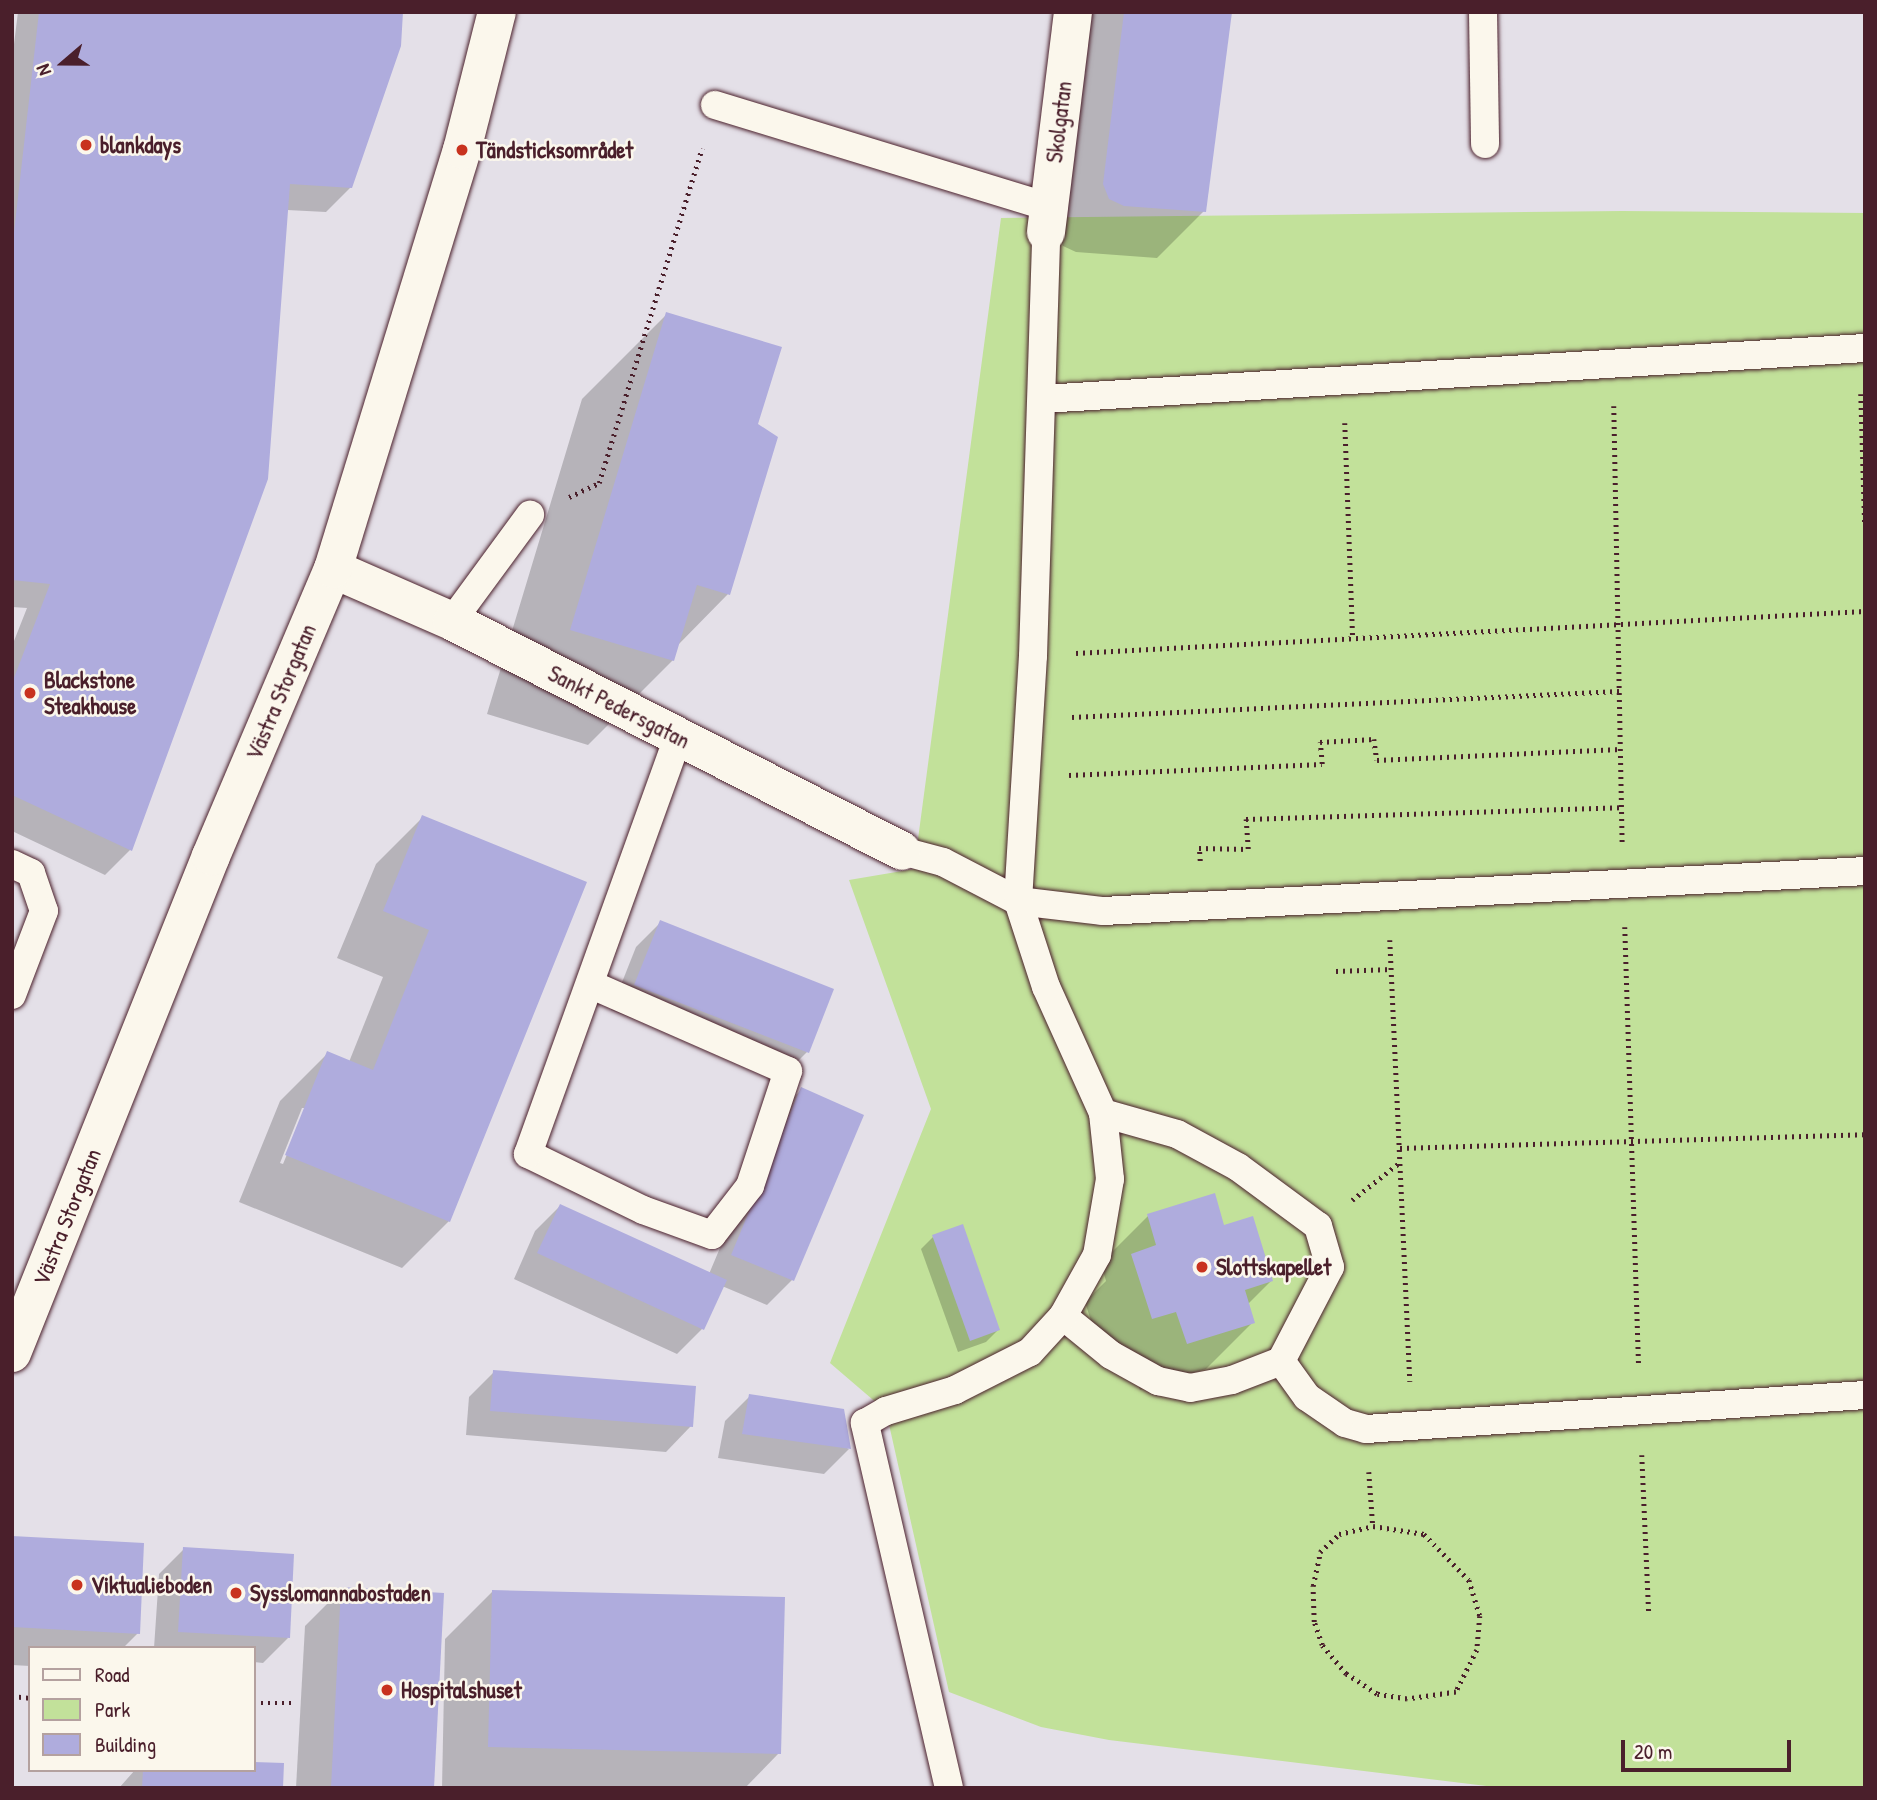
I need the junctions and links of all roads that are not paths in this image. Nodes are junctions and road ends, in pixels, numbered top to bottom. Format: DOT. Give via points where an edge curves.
graph roads {
  1 [pos="497,12"];
  2 [pos="1073,12"];
  3 [pos="1483,12"];
  4 [pos="715,105"];
  5 [pos="1485,144"];
  6 [pos="1047,220"];
  7 [pos="1862,348"];
  8 [pos="1043,399"];
  9 [pos="530,515"];
  10 [pos="333,569"];
  11 [pos="453,621"];
  12 [pos="678,738"];
  13 [pos="902,851"];
  14 [pos="12,864"];
  15 [pos="1865,870"];
  16 [pos="1018,901"];
  17 [pos="592,985"];
  18 [pos="12,995"];
  19 [pos="1103,1113"];
  20 [pos="1063,1316"];
  21 [pos="12,1353"];
  22 [pos="1281,1361"];
  23 [pos="1865,1395"];
  24 [pos="949,1788"];
  1 -- 10 [label="street, Västra Storgatan" via="462,150"];
  2 -- 6 [label="street, Skolgatan"];
  3 -- 5 [label="lane"];
  4 -- 6 [label="lane"];
  6 -- 8 [label="lane"];
  7 -- 8 [label="lane"];
  8 -- 16 [label="lane"];
  9 -- 11 [label="lane"];
  10 -- 11 [label="street, Sankt Pedersgatan"];
  10 -- 21 [label="street, Västra Storgatan" via="211,856"];
  11 -- 12 [label="street, Sankt Pedersgatan"];
  12 -- 13 [label="street, Sankt Pedersgatan"];
  12 -- 17 [label="lane"];
  13 -- 16 [label="lane" via="943,862"];
  14 -- 18 [label="lane" via="31,873 44,911"];
  15 -- 16 [label="lane" via="1103,911"];
  16 -- 19 [label="lane" via="1046,987"];
  17 -- 17 [label="lane" via="528,1154 643,1210 712,1235 750,1186 788,1071"];
  19 -- 20 [label="lane" via="1110,1179 1097,1255"];
  19 -- 22 [label="lane" via="1177,1134 1238,1167 1318,1226 1330,1268"];
  20 -- 22 [label="lane" via="1111,1355 1158,1381 1190,1388 1231,1380"];
  20 -- 24 [label="lane" via="1030,1352 956,1390 864,1423"];
  22 -- 23 [label="lane" via="1307,1397 1345,1423 1366,1429"];
}
